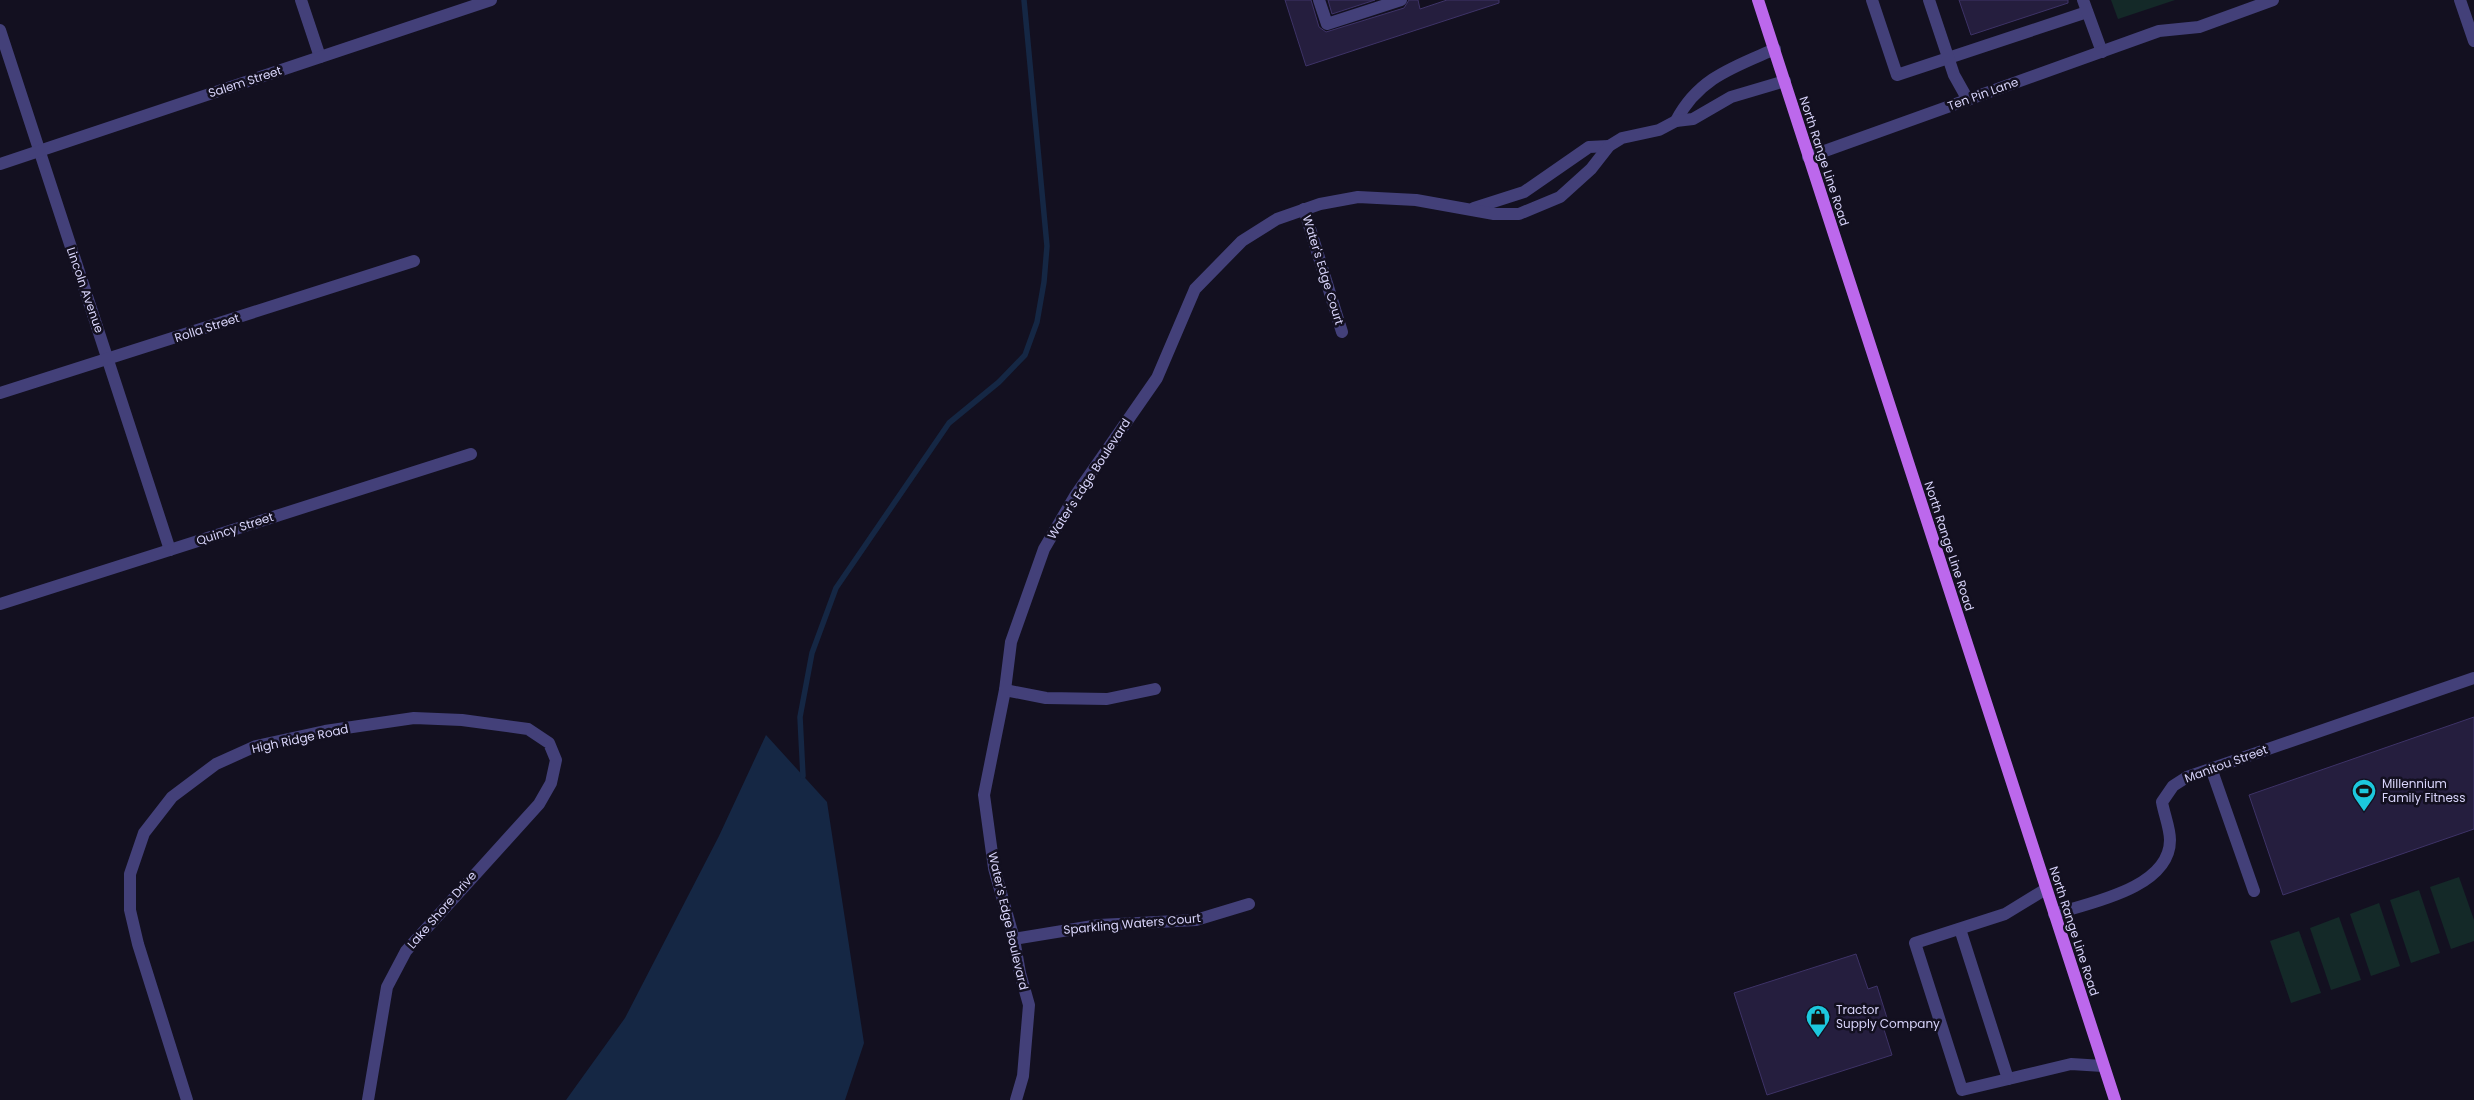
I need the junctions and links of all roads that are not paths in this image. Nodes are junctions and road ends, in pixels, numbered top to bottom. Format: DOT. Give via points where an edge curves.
graph roads {
  1 [pos="301,0"];
  2 [pos="491,0"];
  3 [pos="1319,0"];
  4 [pos="1401,0"];
  5 [pos="1758,0"];
  6 [pos="1872,0"];
  7 [pos="1929,0"];
  8 [pos="2273,0"];
  9 [pos="2460,0"];
  10 [pos="2085,6"];
  11 [pos="0,30"];
  12 [pos="2474,40"];
  13 [pos="1774,49"];
  14 [pos="2102,52"];
  15 [pos="320,57"];
  16 [pos="1949,59"];
  17 [pos="1785,81"];
  18 [pos="1968,100"];
  19 [pos="1676,121"];
  20 [pos="1609,146"];
  21 [pos="38,151"];
  22 [pos="1808,157"];
  23 [pos="0,164"];
  24 [pos="1474,208"];
  25 [pos="1304,209"];
  26 [pos="414,261"];
  27 [pos="1342,332"];
  28 [pos="109,359"];
  29 [pos="0,393"];
  30 [pos="471,454"];
  31 [pos="170,550"];
  32 [pos="0,604"];
  33 [pos="2474,678"];
  34 [pos="1155,689"];
  35 [pos="1005,690"];
  36 [pos="549,743"];
  37 [pos="2211,768"];
  38 [pos="2046,889"];
  39 [pos="2254,891"];
  40 [pos="1249,904"];
  41 [pos="2054,914"];
  42 [pos="1960,929"];
  43 [pos="1014,939"];
  44 [pos="2104,1066"];
  45 [pos="2008,1079"];
  46 [pos="187,1100"];
  47 [pos="368,1100"];
  48 [pos="1016,1100"];
  49 [pos="2115,1100"];
  1 -- 15 [label="street"];
  2 -- 15 [label="street, Salem Street"];
  3 -- 4 [label="street" via="1327,24"];
  5 -- 13 [label="main road, North Range Line Road"];
  6 -- 16 [label="street" via="1897,75"];
  7 -- 16 [label="street"];
  8 -- 14 [label="street, Ten Pin Lane" via="2199,27 2159,31"];
  9 -- 12 [label="street"];
  10 -- 14 [label="street"];
  10 -- 16 [label="street"];
  11 -- 21 [label="street, Lincoln Avenue"];
  13 -- 17 [label="main road, North Range Line Road"];
  13 -- 19 [label="street" via="1719,75 1700,88 1685,103"];
  14 -- 18 [label="street, Ten Pin Lane"];
  15 -- 21 [label="street, Salem Street"];
  16 -- 18 [label="street"];
  17 -- 19 [label="street, Water's Edge Boulevard" via="1731,96 1693,119"];
  17 -- 22 [label="main road, North Range Line Road"];
  18 -- 22 [label="street, Ten Pin Lane"];
  19 -- 20 [label="street, Water's Edge Boulevard" via="1659,130 1622,138"];
  20 -- 24 [label="street, Water's Edge Boulevard" via="1589,147 1524,192"];
  20 -- 24 [label="street, Water's Edge Boulevard" via="1560,197 1519,214 1494,214"];
  21 -- 23 [label="street, Salem Street"];
  21 -- 28 [label="street, Lincoln Avenue"];
  22 -- 38 [label="main road, North Range Line Road"];
  24 -- 25 [label="street, Water's Edge Boulevard" via="1358,197"];
  25 -- 27 [label="street, Water's Edge Court"];
  25 -- 35 [label="street, Water's Edge Boulevard" via="1277,219 1242,241 1195,289 1157,378 1075,496 1044,549 1011,642"];
  26 -- 28 [label="street, Rolla Street"];
  28 -- 29 [label="street, Rolla Street"];
  28 -- 31 [label="street, Lincoln Avenue"];
  30 -- 31 [label="street, Quincy Street"];
  31 -- 32 [label="street, Quincy Street"];
  33 -- 37 [label="street, Manitou Street"];
  34 -- 35 [label="street" via="1107,699 1046,698"];
  35 -- 43 [label="street, Water's Edge Boulevard" via="984,795 994,868"];
  36 -- 46 [label="street, High Ridge Road" via="528,729 462,720 405,719 256,746 216,764 172,797 144,833 130,874 130,910"];
  36 -- 47 [label="street, Lake Shore Drive" via="556,760 551,783 538,804 406,951 387,986"];
  37 -- 39 [label="street"];
  37 -- 41 [label="street, Manitou Street" via="2173,786 2162,802 2170,840 2164,862 2149,878 2130,890"];
  38 -- 41 [label="main road, North Range Line Road"];
  38 -- 42 [label="street" via="2005,914"];
  40 -- 43 [label="street, Sparkling Waters Court" via="1196,920 1099,925"];
  41 -- 44 [label="main road, North Range Line Road"];
  42 -- 45 [label="street"];
  42 -- 45 [label="street" via="1915,943 1959,1081 1962,1090"];
  43 -- 48 [label="street, Water's Edge Boulevard" via="1029,1005 1023,1076"];
  44 -- 45 [label="street" via="2071,1064"];
  44 -- 49 [label="main road, North Range Line Road"];
}
